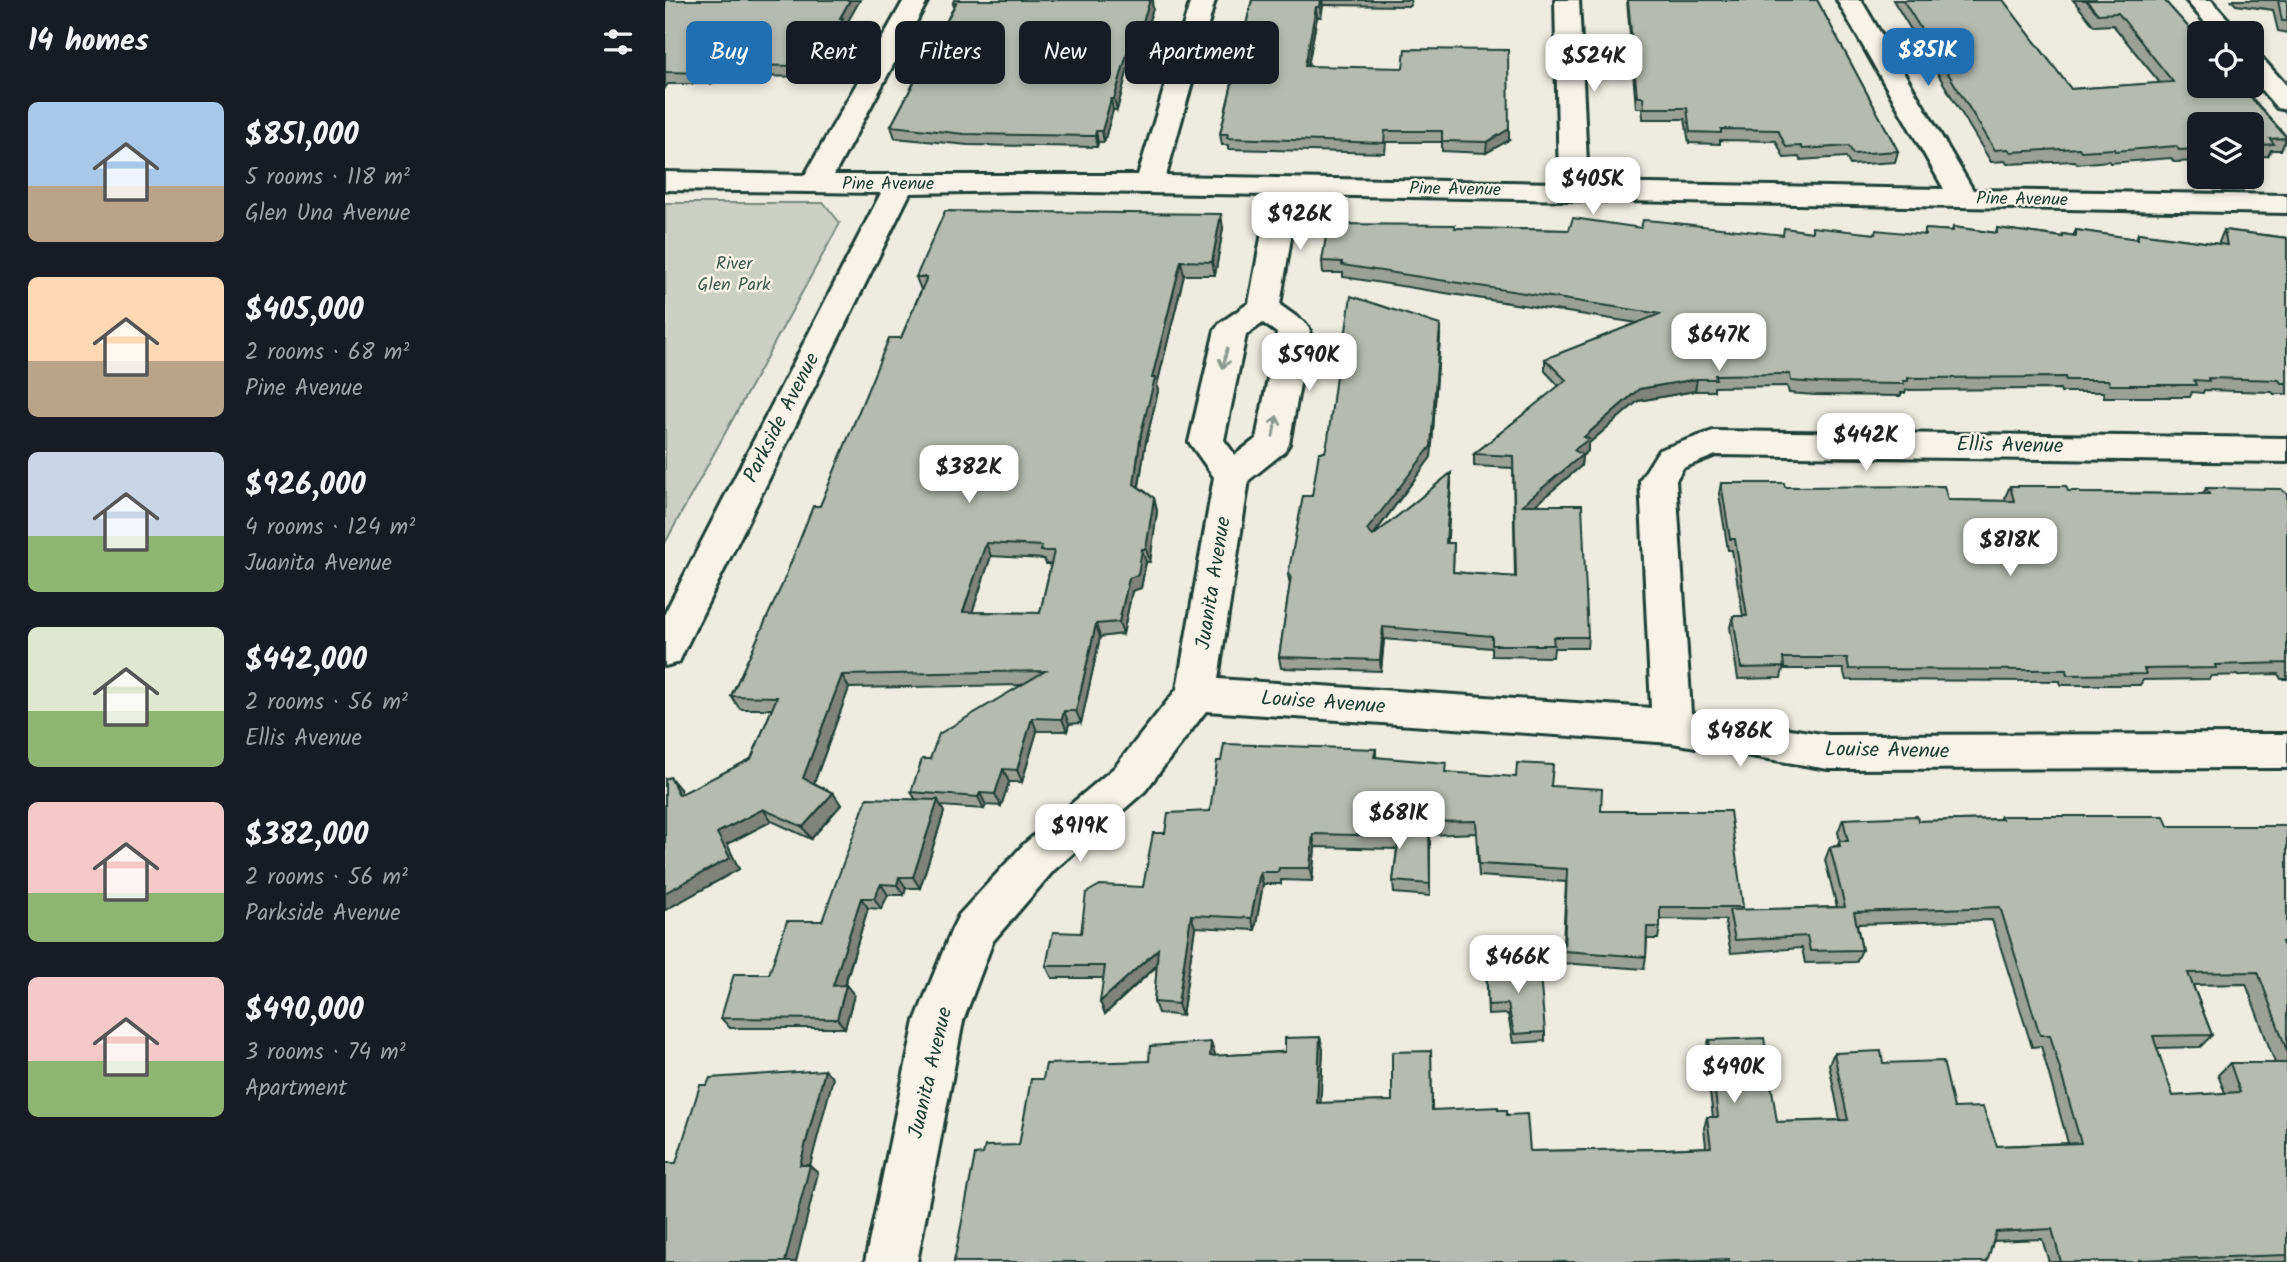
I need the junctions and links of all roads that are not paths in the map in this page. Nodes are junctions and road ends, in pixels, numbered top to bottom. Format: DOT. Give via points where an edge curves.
graph roads {
  1 [pos="916,0"];
  2 [pos="1203,0"];
  3 [pos="1567,0"];
  4 [pos="1849,0"];
  5 [pos="2198,0"];
  6 [pos="2216,21"];
  7 [pos="2264,76"];
  8 [pos="2287,102"];
  9 [pos="665,181"];
  10 [pos="815,183"];
  11 [pos="900,185"];
  12 [pos="1149,186"];
  13 [pos="1285,187"];
  14 [pos="1574,192"];
  15 [pos="1964,199"];
  16 [pos="2287,204"];
  17 [pos="1264,308"];
  18 [pos="2287,450"];
  19 [pos="1232,475"];
  20 [pos="665,651"];
  21 [pos="1196,694"];
  22 [pos="1672,726"];
  23 [pos="2287,751"];
  24 [pos="891,1262"];
  1 -- 10 [label="street"];
  2 -- 12 [label="street"];
  3 -- 14 [label="street"];
  4 -- 15 [label="street"];
  5 -- 6 [label="street"];
  7 -- 8 [label="street"];
  9 -- 10 [label="street, Pine Avenue"];
  10 -- 11 [label="street, Pine Avenue"];
  11 -- 12 [label="street, Pine Avenue" via="1026,182"];
  11 -- 20 [label="street, Parkside Avenue"];
  12 -- 13 [label="street, Pine Avenue"];
  13 -- 14 [label="street, Pine Avenue"];
  13 -- 17 [label="street"];
  14 -- 15 [label="street, Pine Avenue"];
  15 -- 16 [label="street, Pine Avenue"];
  17 -- 19 [label="street, one-way" via="1231,330 1206,442"];
  19 -- 17 [label="street, one-way" via="1272,444 1294,330"];
  18 -- 22 [label="street, Ellis Avenue" via="1713,443 1671,459 1658,480"];
  19 -- 21 [label="street, Juanita Avenue"];
  21 -- 22 [label="street, Louise Avenue"];
  21 -- 24 [label="street, Juanita Avenue" via="1130,779 1038,857 975,929 939,1021"];
  22 -- 23 [label="street, Louise Avenue" via="1828,752"];
}
